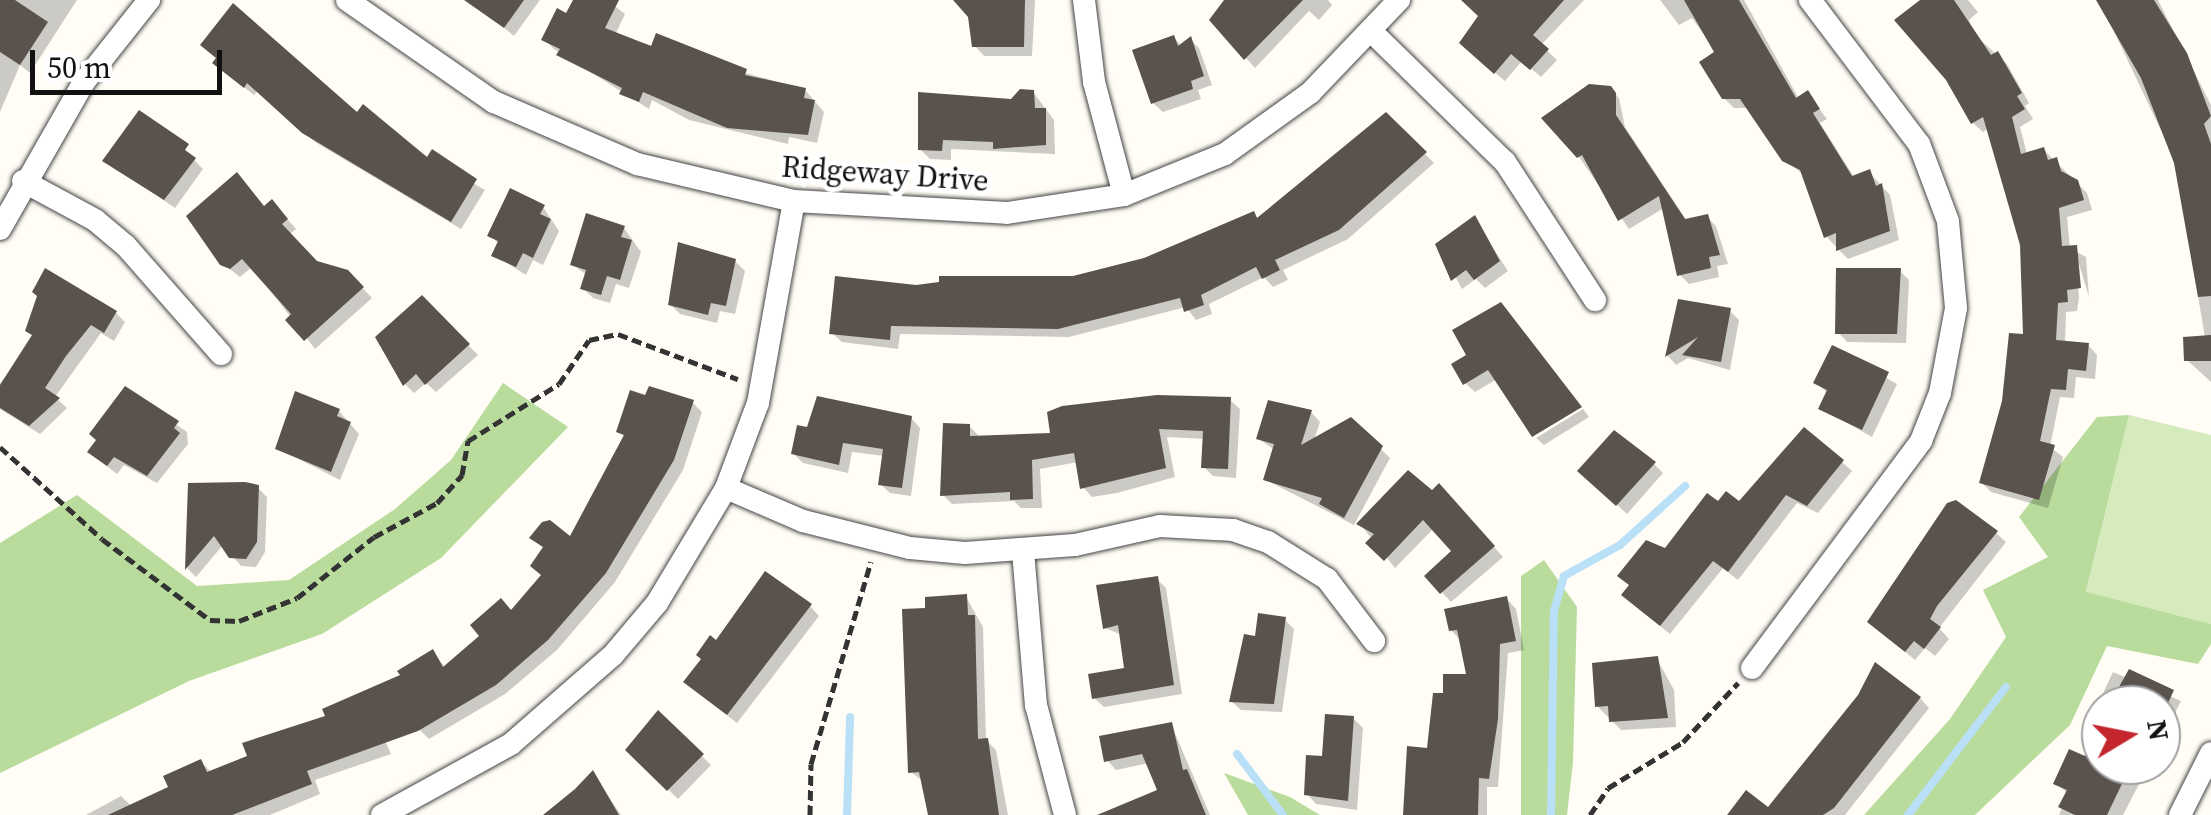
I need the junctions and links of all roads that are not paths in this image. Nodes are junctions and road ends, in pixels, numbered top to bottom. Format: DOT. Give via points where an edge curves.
graph roads {
  1 [pos="149,0"];
  2 [pos="347,0"];
  3 [pos="1084,0"];
  4 [pos="1399,0"];
  5 [pos="1810,0"];
  6 [pos="1371,31"];
  7 [pos="23,181"];
  8 [pos="1124,196"];
  9 [pos="794,201"];
  10 [pos="0,230"];
  11 [pos="1595,300"];
  12 [pos="221,354"];
  13 [pos="726,488"];
  14 [pos="1023,551"];
  15 [pos="1374,641"];
  16 [pos="1752,668"];
  17 [pos="2211,753"];
  18 [pos="2194,804"];
  19 [pos="382,815"];
  20 [pos="1065,815"];
  1 -- 7 [label="street" via="84,82"];
  2 -- 9 [label="street, Ridgeway Drive" via="429,62 564,136 705,184"];
  3 -- 8 [label="street" via="1094,82"];
  4 -- 6 [label="street, Ridgeway Drive"];
  5 -- 16 [label="street" via="1919,144 1948,221 1956,308 1940,393 1920,440"];
  6 -- 8 [label="street, Ridgeway Drive" via="1268,128 1177,177"];
  6 -- 11 [label="street" via="1505,162"];
  7 -- 10 [label="street"];
  7 -- 12 [label="street" via="95,220 126,246"];
  8 -- 9 [label="street, Ridgeway Drive" via="1007,212"];
  9 -- 13 [label="street" via="762,386"];
  13 -- 14 [label="street" via="802,521 874,539 965,553"];
  13 -- 19 [label="street" via="656,603 565,702 464,774"];
  14 -- 15 [label="street" via="1160,526 1234,530 1268,542 1327,580"];
  14 -- 20 [label="street" via="1036,705"];
  17 -- 18 [label="street"];
}
